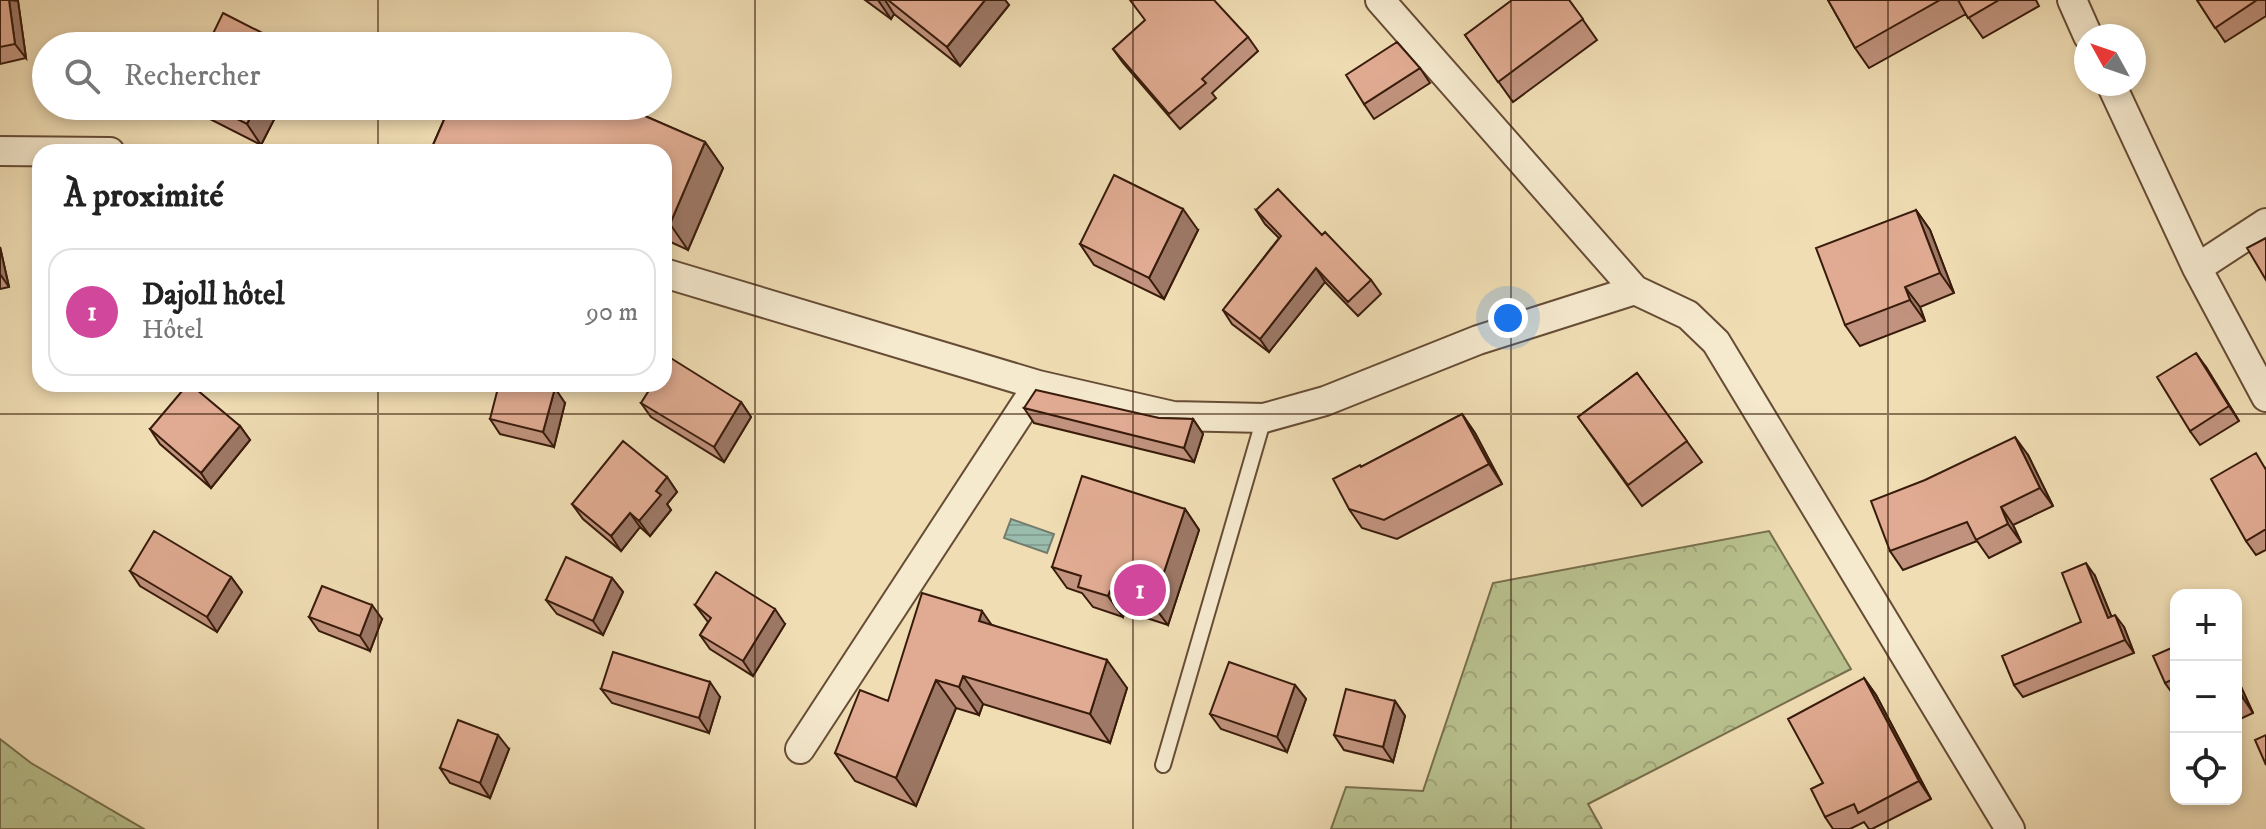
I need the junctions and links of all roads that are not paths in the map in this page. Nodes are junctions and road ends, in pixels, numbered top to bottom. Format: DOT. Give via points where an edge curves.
graph roads {
  1 [pos="1380,0"];
  2 [pos="2072,0"];
  3 [pos="2083,24"];
  4 [pos="2117,96"];
  5 [pos="0,151"];
  6 [pos="32,151"];
  7 [pos="2266,223"];
  8 [pos="2197,268"];
  9 [pos="672,275"];
  10 [pos="1635,290"];
  11 [pos="1038,385"];
  12 [pos="2266,397"];
  13 [pos="1264,418"];
  14 [pos="800,749"];
  15 [pos="1163,765"];
  16 [pos="2010,829"];
  1 -- 10 [label="street"];
  2 -- 3 [label="street"];
  4 -- 8 [label="street"];
  5 -- 6 [label="street"];
  7 -- 8 [label="street"];
  8 -- 12 [label="street"];
  9 -- 11 [label="street"];
  10 -- 13 [label="street"];
  10 -- 16 [label="street" via="1688,315 1716,342"];
  11 -- 13 [label="street" via="1173,416"];
  11 -- 14 [label="street"];
  13 -- 15 [label="lane"];
}
